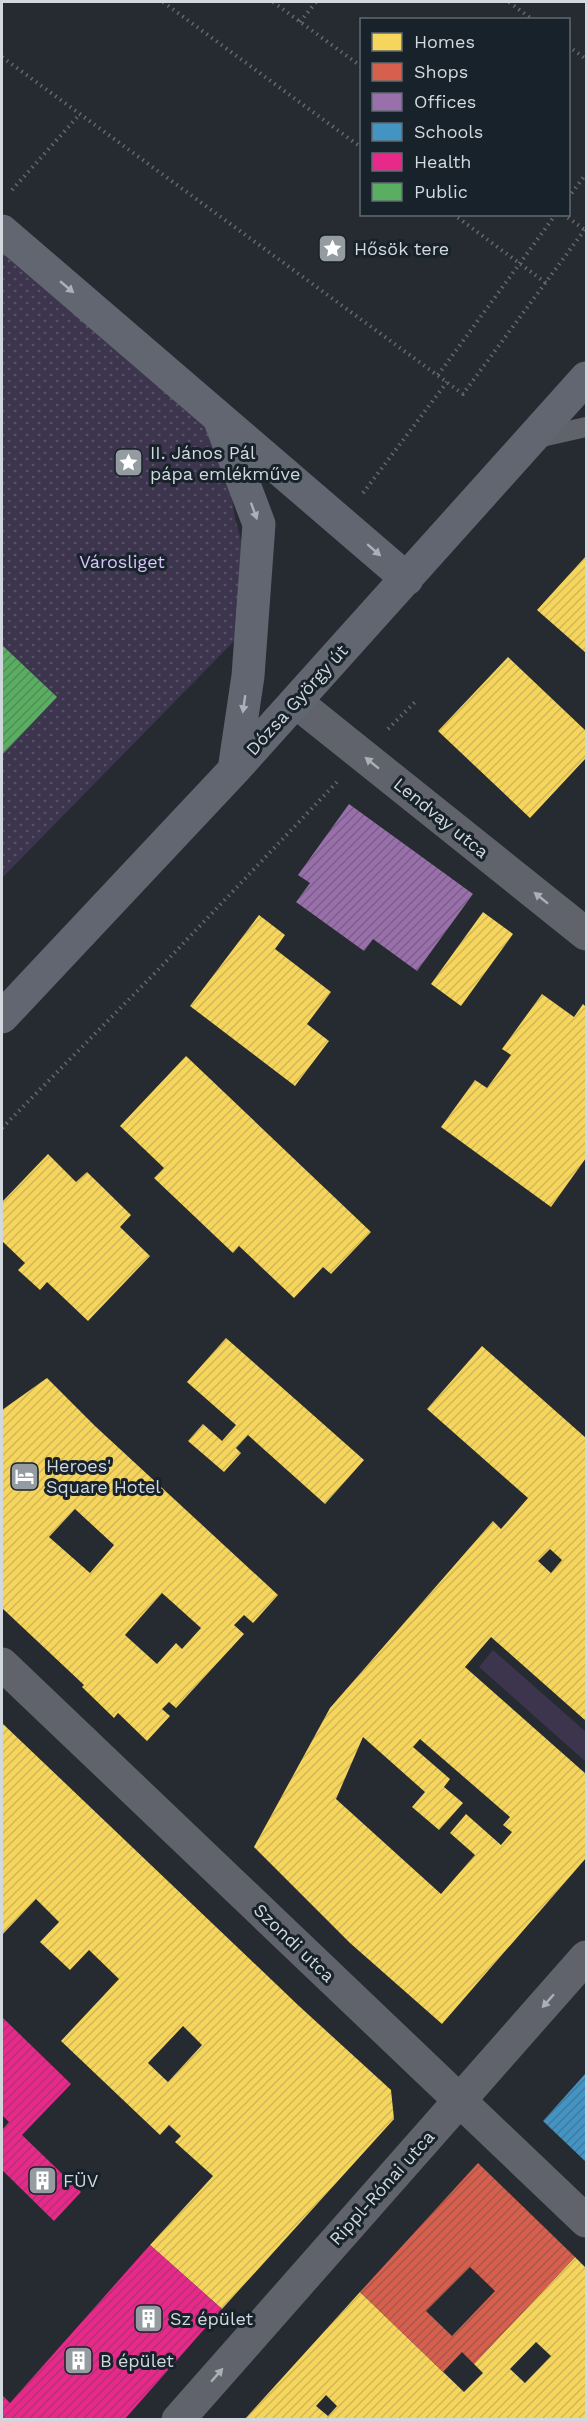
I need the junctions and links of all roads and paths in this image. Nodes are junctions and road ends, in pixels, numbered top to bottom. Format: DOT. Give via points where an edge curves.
graph roads {
  1 [pos="163,2"];
  2 [pos="273,2"];
  3 [pos="316,2"];
  4 [pos="509,2"];
  5 [pos="530,18"];
  6 [pos="300,22"];
  7 [pos="570,48"];
  8 [pos="2,57"];
  9 [pos="586,60"];
  10 [pos="360,66"];
  11 [pos="80,114"];
  12 [pos="360,147"];
  13 [pos="586,174"];
  14 [pos="12,190"];
  15 [pos="570,195"];
  16 [pos="456,216"];
  17 [pos="554,216"];
  18 [pos="566,216"];
  19 [pos="586,229"];
  20 [pos="2,231"];
  21 [pos="518,263"];
  22 [pos="546,283"];
  23 [pos="438,375"];
  24 [pos="586,378"];
  25 [pos="447,382"];
  26 [pos="219,416"];
  27 [pos="586,427"];
  28 [pos="530,440"];
  29 [pos="359,498"];
  30 [pos="407,579"];
  31 [pos="296,702"];
  32 [pos="415,702"];
  33 [pos="363,755"];
  34 [pos="234,770"];
  35 [pos="586,934"];
  36 [pos="2,1017"];
  37 [pos="2,1128"];
  38 [pos="2,1664"];
  39 [pos="586,1957"];
  40 [pos="460,2101"];
  41 [pos="586,2222"];
  42 [pos="178,2420"];
  1 -- 12 [label="path"];
  2 -- 6 [label="path"];
  3 -- 6 [label="path"];
  4 -- 5 [label="path"];
  6 -- 10 [label="path"];
  7 -- 9 [label="path"];
  8 -- 11 [label="path"];
  11 -- 14 [label="path"];
  11 -- 23 [label="path"];
  13 -- 15 [label="path"];
  16 -- 21 [label="path"];
  17 -- 21 [label="path"];
  18 -- 19 [label="path"];
  19 -- 22 [label="path"];
  20 -- 26 [label="street, one-way"];
  21 -- 22 [label="path"];
  21 -- 23 [label="path"];
  22 -- 25 [label="path" via="463,394"];
  23 -- 25 [label="path"];
  24 -- 28 [label="street, Dózsa György út"];
  25 -- 29 [label="path"];
  26 -- 30 [label="street, one-way"];
  26 -- 34 [label="street, one-way" via="259,524 248,676"];
  27 -- 28 [label="lane"];
  28 -- 30 [label="street, Dózsa György út"];
  30 -- 31 [label="street, Dózsa György út"];
  31 -- 33 [label="street, Lendvay utca"];
  31 -- 34 [label="street, Dózsa György út"];
  32 -- 33 [label="path"];
  35 -- 33 [label="street, Lendvay utca, one-way"];
  33 -- 37 [label="path"];
  34 -- 36 [label="street, Dózsa György út"];
  38 -- 40 [label="street, Szondi utca"];
  39 -- 40 [label="street, Rippl-Rónai utca, one-way"];
  40 -- 41 [label="street, Szondi utca"];
  42 -- 40 [label="street, Rippl-Rónai utca, one-way"];
}
